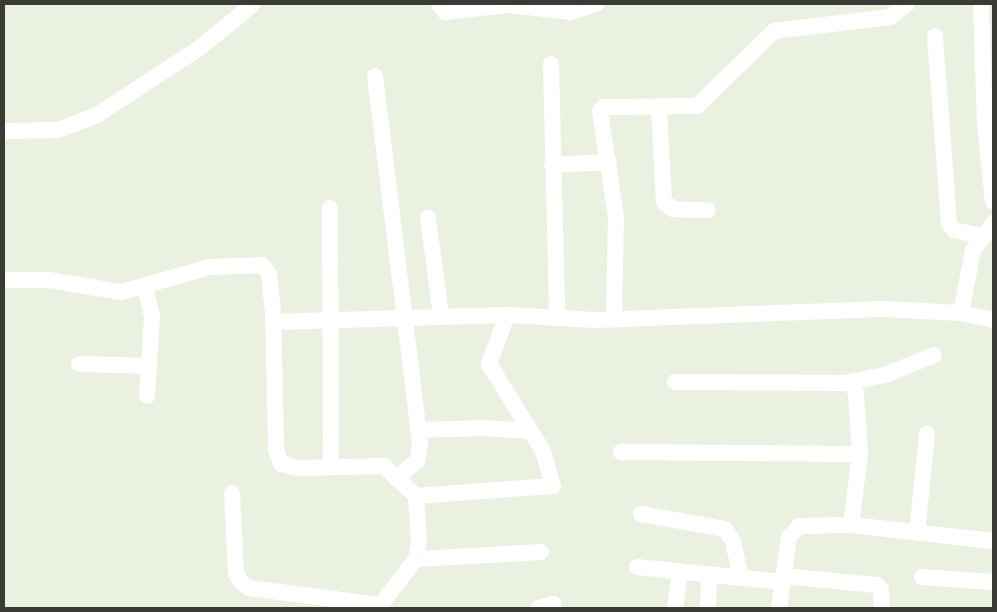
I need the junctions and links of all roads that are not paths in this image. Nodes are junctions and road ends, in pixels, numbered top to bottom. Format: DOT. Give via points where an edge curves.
graph roads {
  1 [pos="253,4"];
  2 [pos="439,4"];
  3 [pos="597,4"];
  4 [pos="907,4"];
  5 [pos="980,4"];
  6 [pos="935,36"];
  7 [pos="551,64"];
  8 [pos="375,76"];
  9 [pos="988,78"];
  10 [pos="659,108"];
  11 [pos="4,131"];
  12 [pos="609,162"];
  13 [pos="552,165"];
  14 [pos="993,202"];
  15 [pos="330,208"];
  16 [pos="708,210"];
  17 [pos="428,218"];
  18 [pos="993,224"];
  19 [pos="982,236"];
  20 [pos="4,280"];
  21 [pos="145,286"];
  22 [pos="962,313"];
  23 [pos="441,315"];
  24 [pos="506,315"];
  25 [pos="403,317"];
  26 [pos="557,317"];
  27 [pos="614,319"];
  28 [pos="993,320"];
  29 [pos="273,322"];
  30 [pos="331,322"];
  31 [pos="934,356"];
  32 [pos="79,364"];
  33 [pos="149,366"];
  34 [pos="675,382"];
  35 [pos="849,382"];
  36 [pos="147,396"];
  37 [pos="418,430"];
  38 [pos="530,431"];
  39 [pos="927,433"];
  40 [pos="620,452"];
  41 [pos="860,454"];
  42 [pos="330,467"];
  43 [pos="396,478"];
  44 [pos="232,493"];
  45 [pos="416,496"];
  46 [pos="641,514"];
  47 [pos="851,525"];
  48 [pos="917,533"];
  49 [pos="993,541"];
  50 [pos="541,552"];
  51 [pos="416,559"];
  52 [pos="637,566"];
  53 [pos="680,571"];
  54 [pos="709,574"];
  55 [pos="922,577"];
  56 [pos="741,578"];
  57 [pos="783,579"];
  58 [pos="993,582"];
  59 [pos="379,607"];
  60 [pos="675,608"];
  61 [pos="708,608"];
  62 [pos="779,608"];
  63 [pos="882,608"];
  1 -- 11 [label="street" via="201,47 97,115 58,130"];
  2 -- 3 [label="street" via="445,12 508,5 570,12"];
  4 -- 10 [label="street" via="890,17 774,31 697,106"];
  5 -- 9 [label="street"];
  6 -- 19 [label="street" via="948,224 954,230"];
  7 -- 13 [label="street"];
  8 -- 25 [label="street"];
  9 -- 14 [label="street"];
  10 -- 12 [label="street" via="604,108 600,111 601,137"];
  10 -- 16 [label="street" via="664,202 673,208"];
  12 -- 13 [label="street"];
  12 -- 27 [label="street" via="616,217"];
  13 -- 26 [label="street"];
  15 -- 30 [label="street"];
  17 -- 23 [label="street"];
  18 -- 19 [label="street"];
  19 -- 22 [label="street" via="973,250"];
  20 -- 21 [label="street" via="49,280 113,292"];
  21 -- 29 [label="street" via="210,267 262,265 269,274"];
  21 -- 33 [label="street" via="152,317"];
  22 -- 27 [label="street" via="883,308"];
  22 -- 28 [label="street"];
  23 -- 24 [label="street"];
  23 -- 25 [label="street"];
  24 -- 26 [label="street"];
  24 -- 38 [label="street" via="489,364"];
  25 -- 30 [label="street"];
  25 -- 37 [label="street"];
  26 -- 27 [label="street"];
  29 -- 30 [label="street"];
  29 -- 42 [label="street" via="277,459 286,468"];
  30 -- 42 [label="street"];
  31 -- 35 [label="street" via="885,375"];
  32 -- 33 [label="street"];
  33 -- 36 [label="street"];
  34 -- 35 [label="street" via="753,385"];
  35 -- 41 [label="street" via="856,394"];
  37 -- 38 [label="street" via="484,428"];
  37 -- 43 [label="street" via="420,454"];
  38 -- 45 [label="street" via="549,462 553,482 550,488"];
  39 -- 48 [label="street"];
  40 -- 41 [label="street"];
  41 -- 47 [label="street"];
  42 -- 43 [label="street" via="384,466"];
  43 -- 45 [label="street"];
  44 -- 59 [label="street" via="236,574 241,582 249,588"];
  45 -- 51 [label="street" via="419,541"];
  46 -- 56 [label="street" via="726,529 733,540"];
  47 -- 48 [label="street"];
  47 -- 57 [label="street" via="794,528 789,537"];
  48 -- 49 [label="street"];
  50 -- 51 [label="street"];
  51 -- 59 [label="street"];
  52 -- 53 [label="street"];
  53 -- 54 [label="street"];
  53 -- 60 [label="street"];
  54 -- 56 [label="street"];
  54 -- 61 [label="street"];
  55 -- 58 [label="street"];
  56 -- 57 [label="street"];
  57 -- 62 [label="street"];
  57 -- 63 [label="street" via="877,585 881,589"];
}
